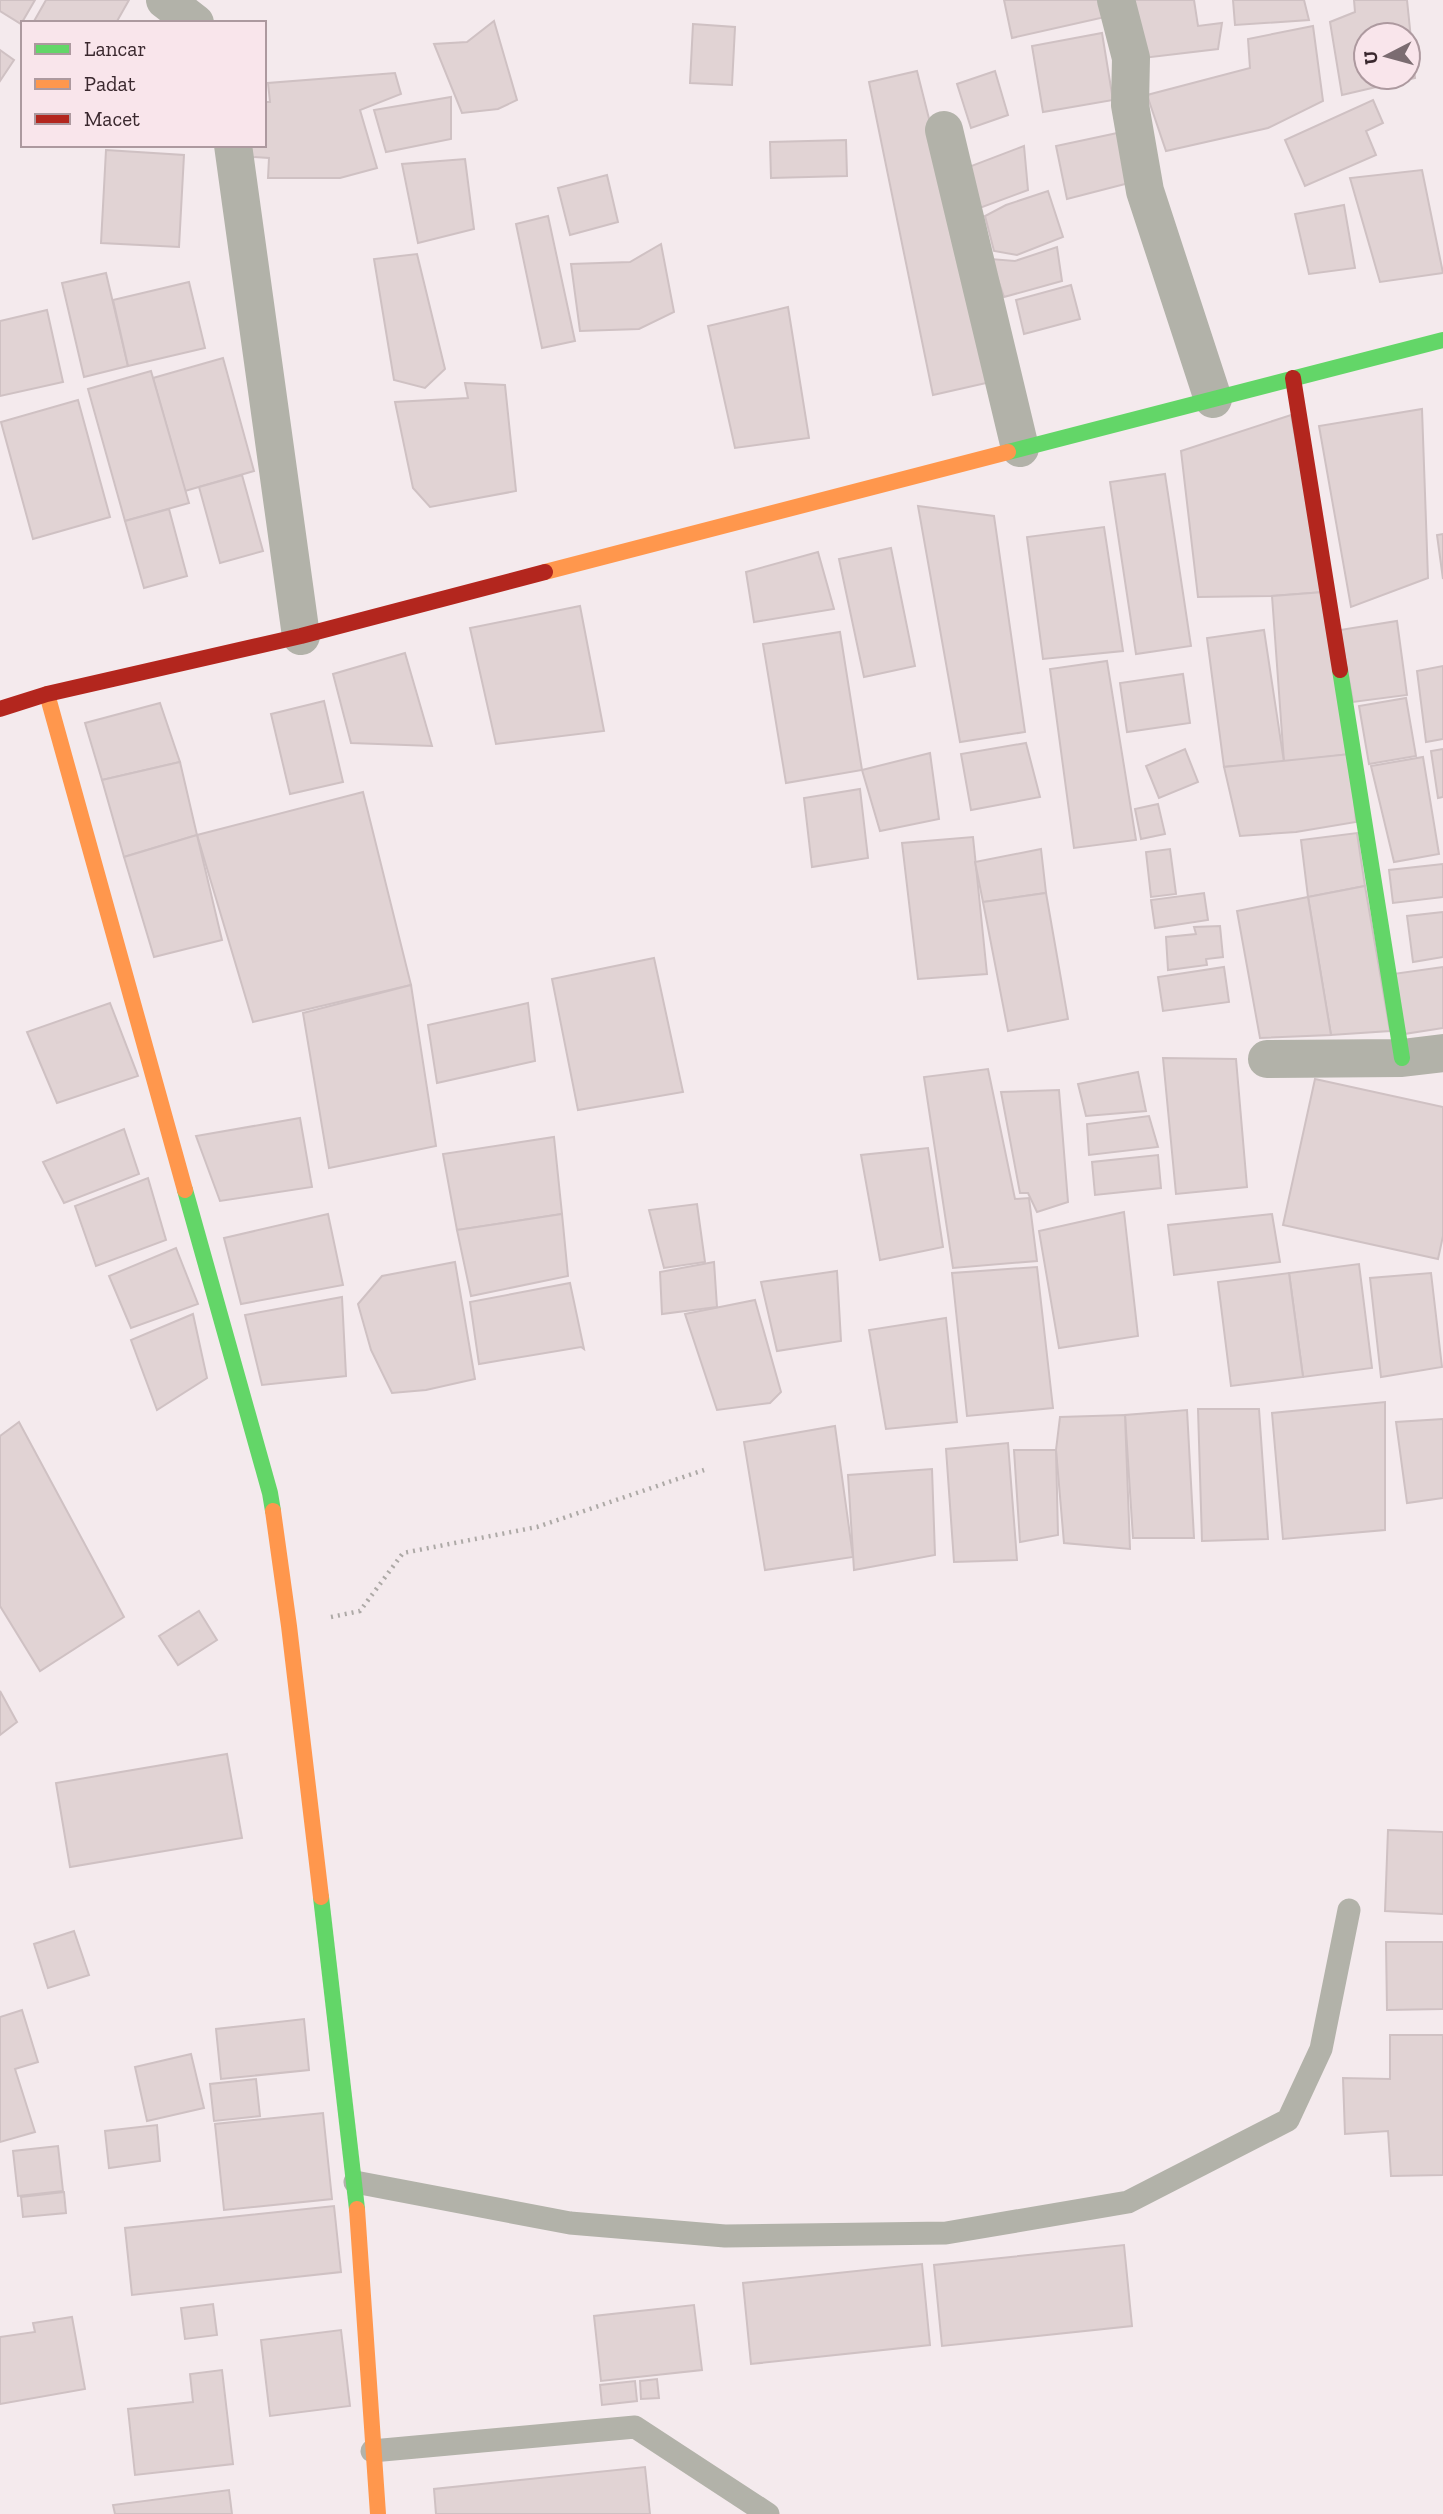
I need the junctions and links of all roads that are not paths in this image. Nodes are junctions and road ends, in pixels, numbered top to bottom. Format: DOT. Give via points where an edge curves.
graph roads {
  1 [pos="165,0"];
  2 [pos="1116,0"];
  3 [pos="192,21"];
  4 [pos="944,130"];
  5 [pos="233,147"];
  6 [pos="1443,340"];
  7 [pos="1293,378"];
  8 [pos="1213,399"];
  9 [pos="1020,448"];
  10 [pos="301,636"];
  11 [pos="47,694"];
  12 [pos="0,709"];
  13 [pos="1443,1053"];
  14 [pos="1402,1058"];
  15 [pos="1267,1059"];
  16 [pos="1349,1909"];
  17 [pos="355,2182"];
  18 [pos="372,2451"];
  19 [pos="378,2514"];
  20 [pos="768,2514"];
  1 -- 3 [label="street"];
  2 -- 8 [label="street" via="1131,58 1130,105 1145,191"];
  4 -- 9 [label="street"];
  5 -- 10 [label="street"];
  6 -- 7 [label="street"];
  7 -- 8 [label="street"];
  7 -- 14 [label="street"];
  8 -- 9 [label="street"];
  9 -- 10 [label="street"];
  10 -- 11 [label="street"];
  11 -- 12 [label="street"];
  11 -- 17 [label="street" via="270,1493"];
  13 -- 14 [label="street"];
  14 -- 15 [label="street"];
  16 -- 17 [label="lane" via="1321,2049 1287,2120 1129,2202 946,2234 725,2236 570,2223"];
  17 -- 18 [label="street"];
  18 -- 19 [label="street"];
  18 -- 20 [label="lane" via="635,2427"];
}
